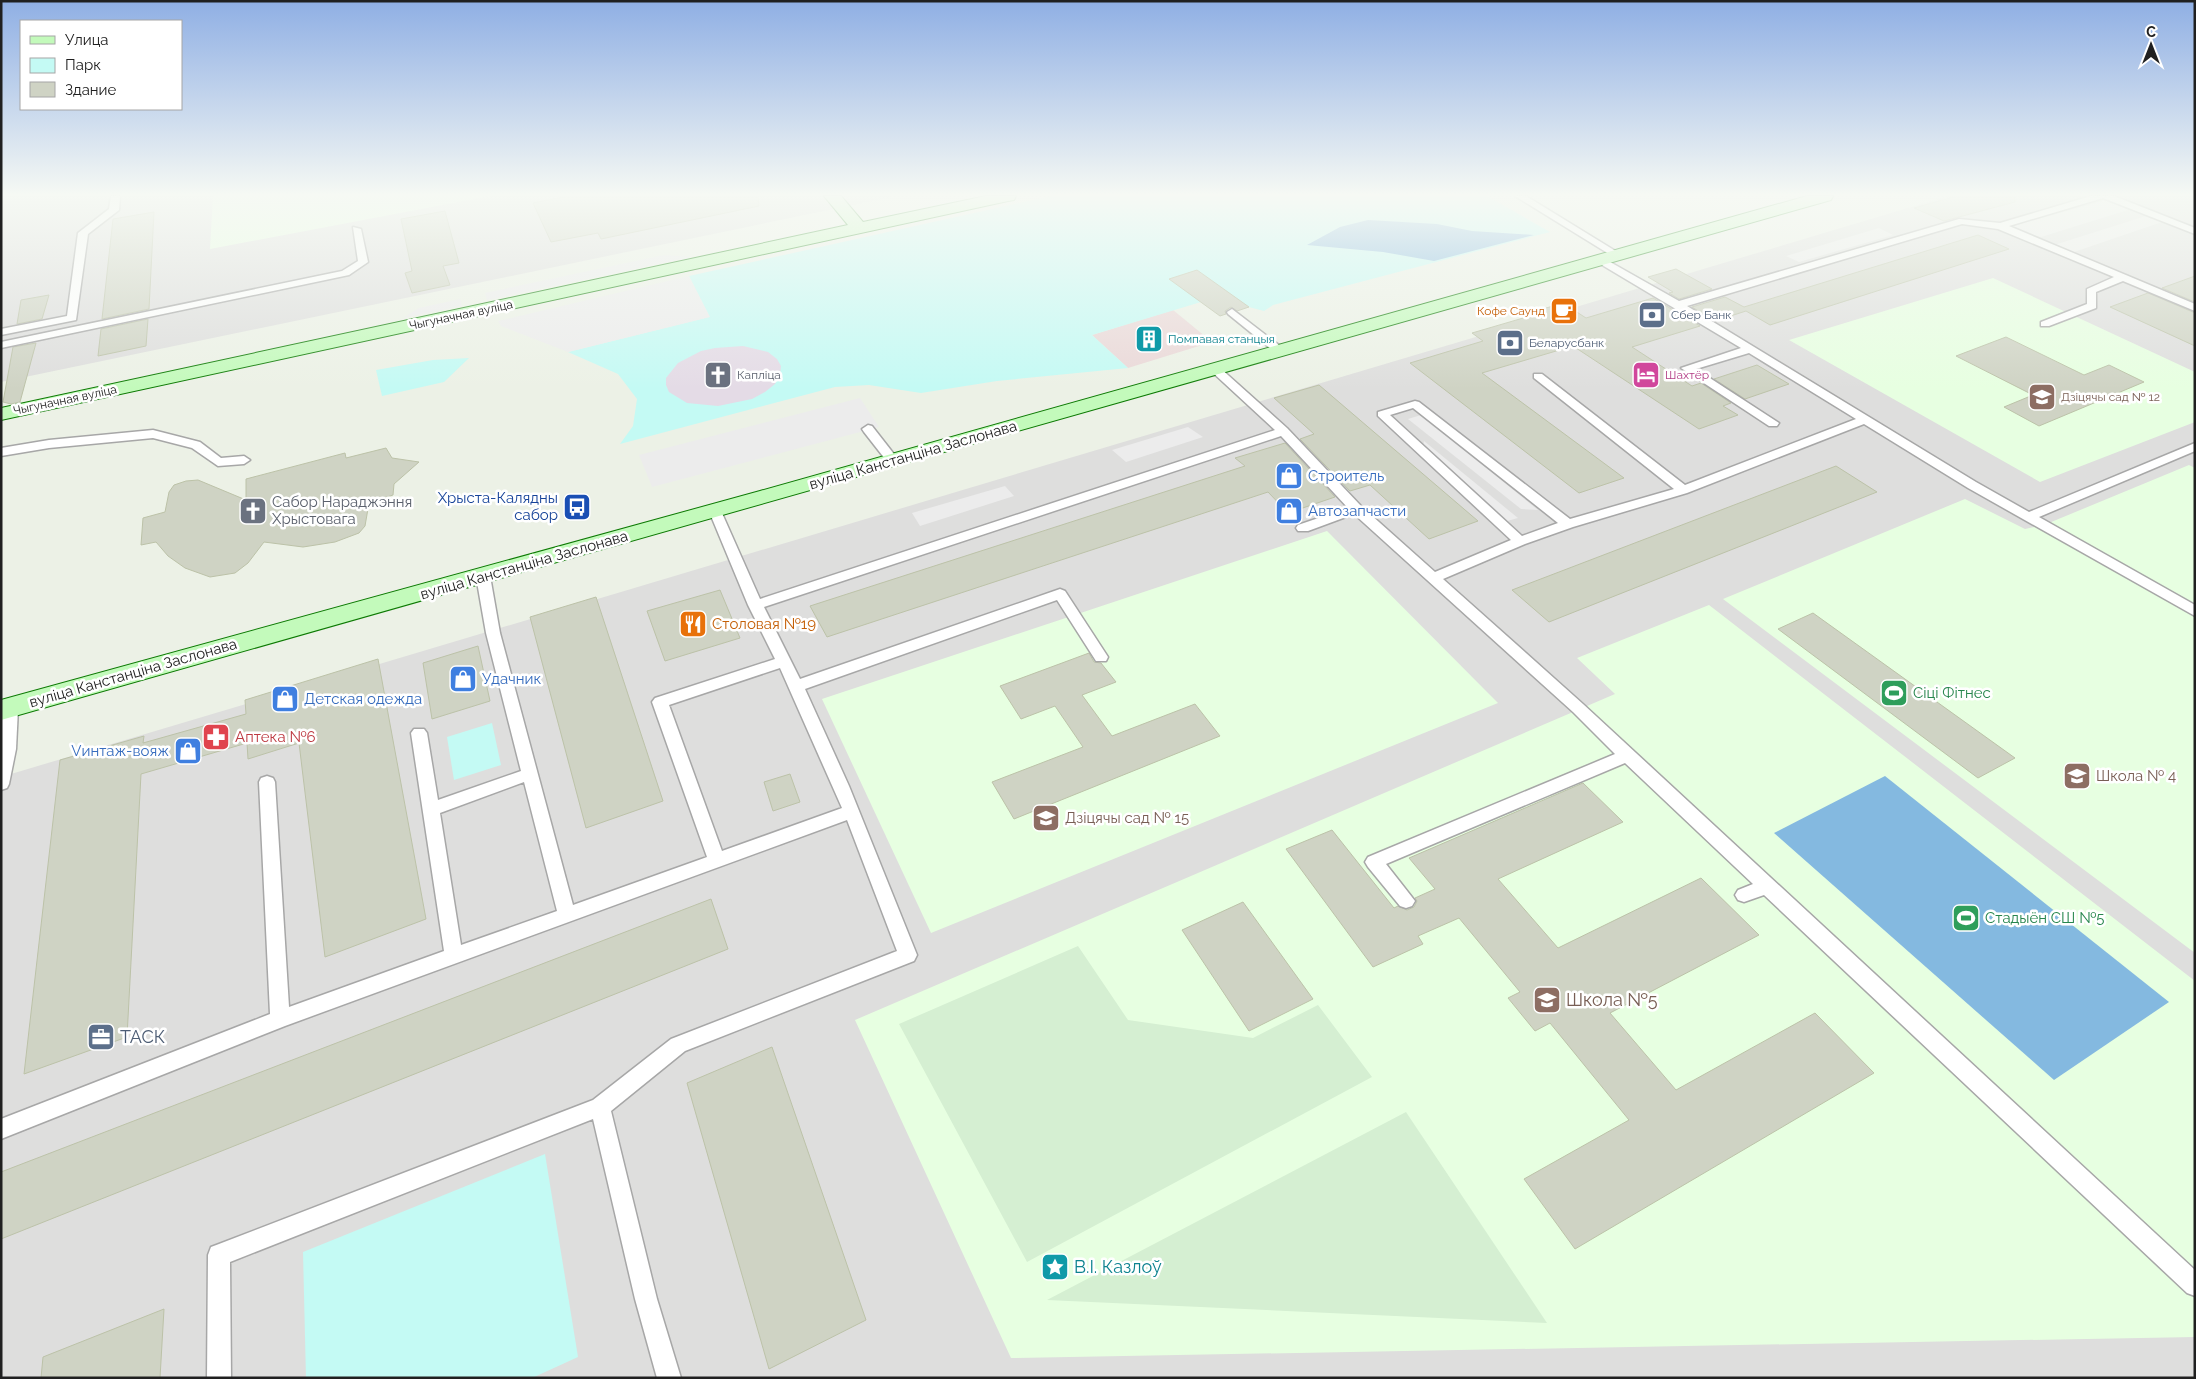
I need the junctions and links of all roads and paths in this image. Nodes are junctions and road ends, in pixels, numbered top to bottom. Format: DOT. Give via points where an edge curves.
graph roads {
  1 [pos="79,260"];
  2 [pos="363,260"];
  3 [pos="710,260"];
  4 [pos="1601,260"];
  5 [pos="1612,260"];
  6 [pos="1829,260"];
  7 [pos="2081,260"];
  8 [pos="2123,278"];
  9 [pos="1678,305"];
  10 [pos="2195,308"];
  11 [pos="1232,312"];
  12 [pos="2045,324"];
  13 [pos="1,332"];
  14 [pos="1,345"];
  15 [pos="1750,349"];
  16 [pos="1280,351"];
  17 [pos="1216,369"];
  18 [pos="1538,376"];
  19 [pos="1,414"];
  20 [pos="1863,420"];
  21 [pos="1773,422"];
  22 [pos="868,429"];
  23 [pos="1283,431"];
  24 [pos="2195,447"];
  25 [pos="1,452"];
  26 [pos="244,460"];
  27 [pos="892,461"];
  28 [pos="1683,490"];
  29 [pos="1356,509"];
  30 [pos="715,511"];
  31 [pos="2030,516"];
  32 [pos="1568,524"];
  33 [pos="1303,528"];
  34 [pos="1520,541"];
  35 [pos="483,576"];
  36 [pos="1432,579"];
  37 [pos="755,605"];
  38 [pos="2195,611"];
  39 [pos="1101,657"];
  40 [pos="782,662"];
  41 [pos="796,686"];
  42 [pos="6,709"];
  43 [pos="419,733"];
  44 [pos="1627,756"];
  45 [pos="530,774"];
  46 [pos="267,782"];
  47 [pos="1,784"];
  48 [pos="431,809"];
  49 [pos="851,812"];
  50 [pos="717,860"];
  51 [pos="1767,886"];
  52 [pos="1744,895"];
  53 [pos="1406,901"];
  54 [pos="567,915"];
  55 [pos="454,956"];
  56 [pos="280,1019"];
  57 [pos="600,1107"];
  58 [pos="1,1129"];
  59 [pos="2195,1286"];
  60 [pos="219,1378"];
  61 [pos="669,1378"];
  1 -- 13 [label="lane" via="72,318"];
  2 -- 14 [label="lane" via="345,273"];
  3 -- 19 [label="main road, Чыгуначная вуліца"];
  4 -- 16 [label="main road, вуліца Канстанціна Заслонава"];
  5 -- 9 [label="lane"];
  6 -- 9 [label="lane"];
  7 -- 8 [label="lane"];
  8 -- 10 [label="lane"];
  8 -- 12 [label="lane" via="2090,291 2092,306"];
  9 -- 15 [label="lane"];
  11 -- 16 [label="lane"];
  15 -- 20 [label="lane"];
  15 -- 21 [label="lane" via="1687,368"];
  16 -- 17 [label="main road, вуліца Канстанціна Заслонава"];
  17 -- 23 [label="lane"];
  17 -- 27 [label="main road, вуліца Канстанціна Заслонава"];
  18 -- 28 [label="lane"];
  20 -- 28 [label="lane"];
  20 -- 31 [label="lane"];
  22 -- 27 [label="lane"];
  23 -- 29 [label="lane"];
  23 -- 37 [label="lane"];
  24 -- 31 [label="lane"];
  25 -- 26 [label="lane" via="153,434 196,445 218,462"];
  27 -- 30 [label="main road, вуліца Канстанціна Заслонава"];
  28 -- 32 [label="lane"];
  29 -- 33 [label="lane"];
  29 -- 36 [label="lane"];
  30 -- 35 [label="main road, вуліца Канстанціна Заслонава"];
  30 -- 37 [label="lane"];
  31 -- 38 [label="lane"];
  32 -- 34 [label="lane"];
  32 -- 34 [label="lane" via="1415,404 1382,414"];
  34 -- 36 [label="lane"];
  35 -- 42 [label="main road, вуліца Канстанціна Заслонава"];
  35 -- 45 [label="lane" via="493,633"];
  36 -- 44 [label="lane" via="1578,708"];
  37 -- 40 [label="lane"];
  39 -- 41 [label="lane" via="1060,594"];
  40 -- 41 [label="lane"];
  40 -- 50 [label="lane" via="660,702"];
  41 -- 49 [label="lane"];
  42 -- 47 [label="lane" via="8,749"];
  43 -- 48 [label="lane"];
  44 -- 51 [label="lane"];
  44 -- 53 [label="lane" via="1374,862"];
  45 -- 48 [label="lane"];
  45 -- 54 [label="lane"];
  46 -- 56 [label="lane"];
  48 -- 55 [label="lane"];
  49 -- 50 [label="lane"];
  49 -- 57 [label="lane" via="908,955 678,1045"];
  50 -- 54 [label="lane"];
  51 -- 52 [label="lane"];
  51 -- 59 [label="lane"];
  54 -- 55 [label="lane"];
  55 -- 56 [label="lane"];
  56 -- 58 [label="lane"];
  57 -- 60 [label="lane" via="219,1256"];
  57 -- 61 [label="lane" via="646,1299"];
}
